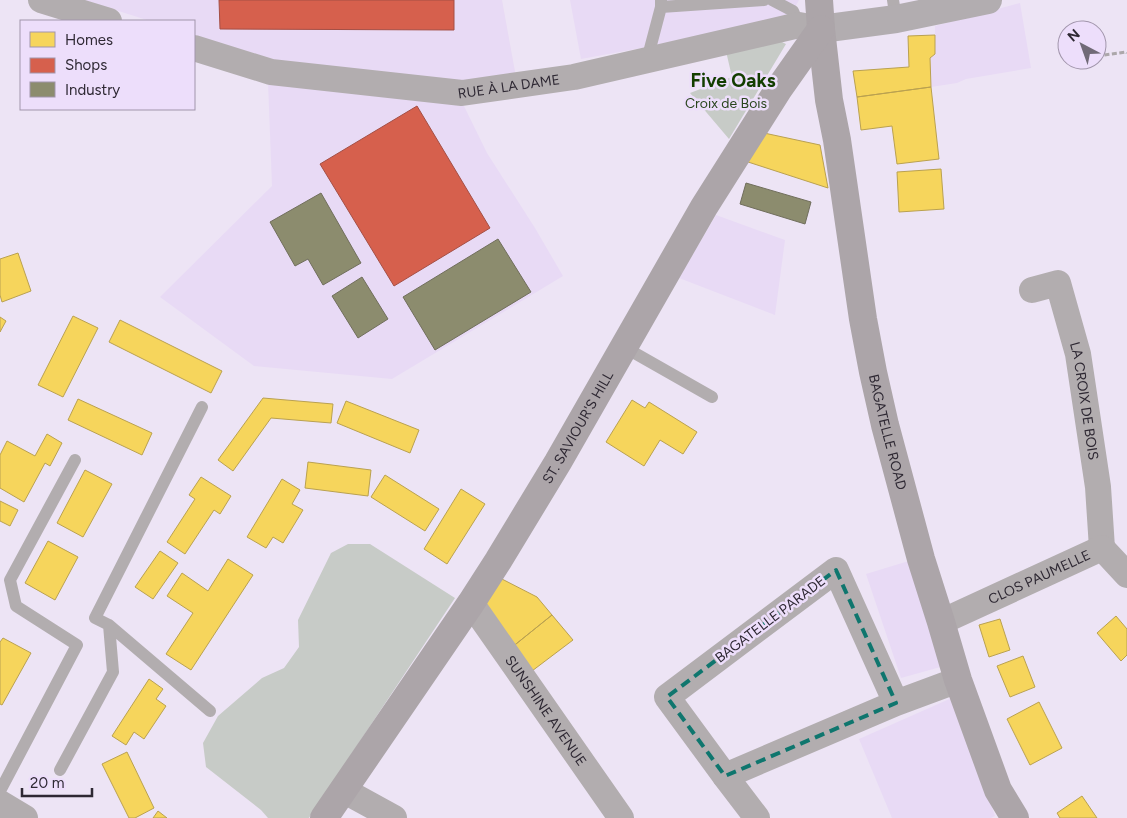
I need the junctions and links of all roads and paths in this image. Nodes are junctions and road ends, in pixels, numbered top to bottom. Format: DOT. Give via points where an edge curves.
graph roads {
  1 [pos="41,0"];
  2 [pos="764,0"];
  3 [pos="772,0"];
  4 [pos="820,0"];
  5 [pos="988,0"];
  6 [pos="661,3"];
  7 [pos="895,10"];
  8 [pos="106,20"];
  9 [pos="810,27"];
  10 [pos="195,48"];
  11 [pos="1127,53"];
  12 [pos="1107,55"];
  13 [pos="647,60"];
  14 [pos="774,96"];
  15 [pos="829,100"];
  16 [pos="1032,290"];
  17 [pos="624,347"];
  18 [pos="712,397"];
  19 [pos="202,407"];
  20 [pos="75,460"];
  21 [pos="1102,548"];
  22 [pos="1127,576"];
  23 [pos="471,604"];
  24 [pos="941,622"];
  25 [pos="109,625"];
  26 [pos="958,680"];
  27 [pos="896,703"];
  28 [pos="210,711"];
  29 [pos="60,770"];
  30 [pos="725,776"];
  31 [pos="343,790"];
  32 [pos="0,791"];
  33 [pos="0,803"];
  34 [pos="25,818"];
  35 [pos="324,818"];
  36 [pos="394,818"];
  37 [pos="621,818"];
  38 [pos="758,818"];
  39 [pos="1016,818"];
  1 -- 8 [label="street"];
  2 -- 6 [label="lane"];
  3 -- 9 [label="lane" via="793,11"];
  4 -- 9 [label="main road, BAGATELLE ROAD"];
  5 -- 7 [label="main road"];
  6 -- 13 [label="lane"];
  7 -- 9 [label="main road"];
  9 -- 13 [label="street, RUE À LA DAME"];
  9 -- 14 [label="main road, ST. SAVIOUR'S HILL"];
  9 -- 15 [label="main road, BAGATELLE ROAD"];
  10 -- 13 [label="street, RUE À LA DAME" via="271,72 462,93 574,77"];
  11 -- 12 [label="path"];
  14 -- 15 [label="main road" via="786,85 805,81"];
  14 -- 17 [label="main road, ST. SAVIOUR'S HILL" via="704,207"];
  15 -- 24 [label="main road, BAGATELLE ROAD" via="873,372 921,559"];
  16 -- 21 [label="street, LA CROIX DE BOIS" via="1058,283 1078,354 1098,487"];
  17 -- 18 [label="lane"];
  17 -- 23 [label="main road, ST. SAVIOUR'S HILL"];
  19 -- 25 [label="lane" via="95,618"];
  20 -- 32 [label="lane" via="10,580 16,606 78,645"];
  21 -- 22 [label="street, CLOS PAUMELLE"];
  21 -- 24 [label="street, CLOS PAUMELLE"];
  23 -- 31 [label="main road, ST. SAVIOUR'S HILL"];
  23 -- 37 [label="street, SUNSHINE AVENUE"];
  24 -- 26 [label="main road, BAGATELLE ROAD"];
  25 -- 28 [label="lane"];
  25 -- 29 [label="lane" via="113,672"];
  26 -- 27 [label="street"];
  26 -- 39 [label="main road, BAGATELLE ROAD" via="998,790"];
  27 -- 30 [label="street"];
  27 -- 30 [label="street, BAGATELLE PARADE" via="836,570 667,697"];
  30 -- 38 [label="street, BAGATELLE PARADE"];
  31 -- 35 [label="main road, ST. SAVIOUR'S HILL"];
  31 -- 36 [label="street"];
  33 -- 34 [label="street"];
}
